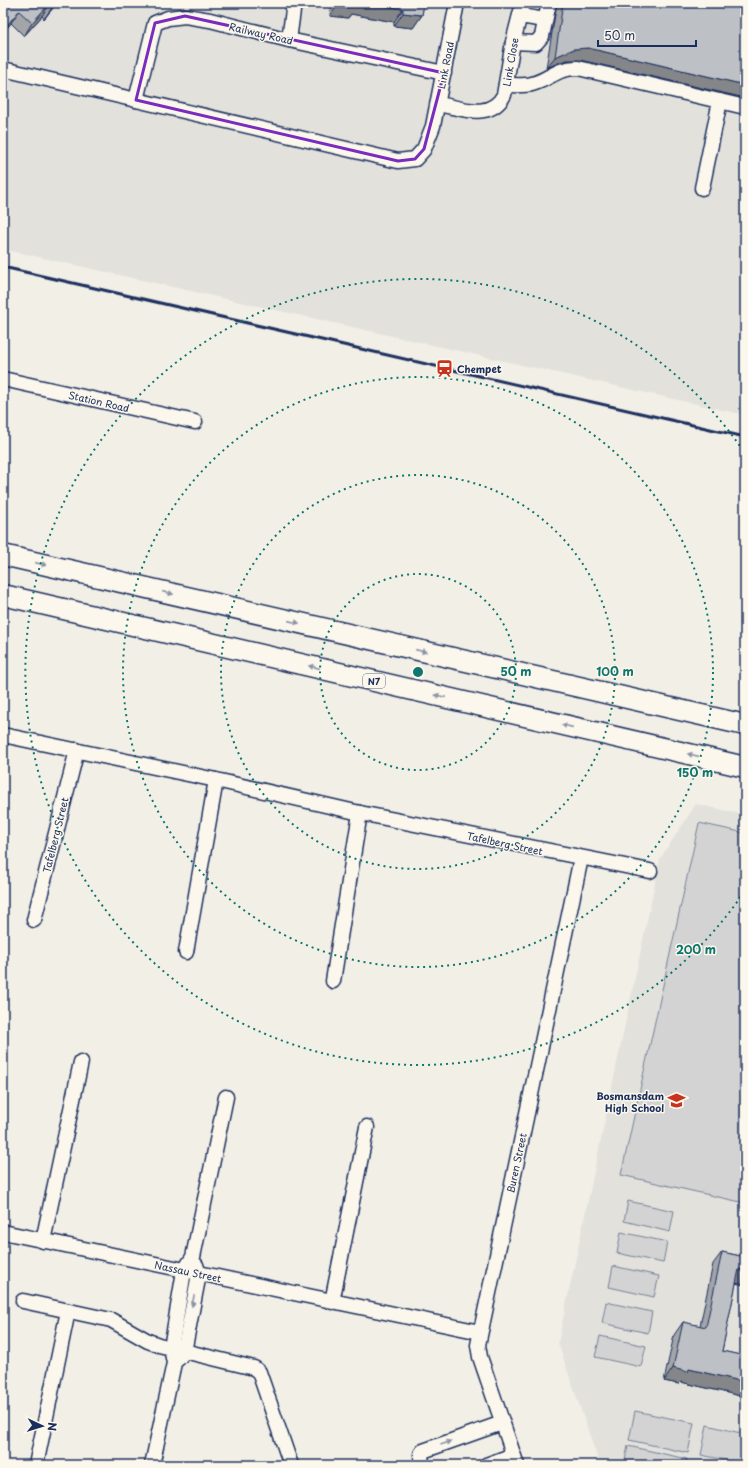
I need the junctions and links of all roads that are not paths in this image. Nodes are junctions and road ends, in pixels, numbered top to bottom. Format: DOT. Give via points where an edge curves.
graph roads {
  1 [pos="294,3"];
  2 [pos="457,3"];
  3 [pos="549,3"];
  4 [pos="521,10"];
  5 [pos="545,20"];
  6 [pos="289,40"];
  7 [pos="513,42"];
  8 [pos="3,69"];
  9 [pos="444,73"];
  10 [pos="506,85"];
  11 [pos="136,100"];
  12 [pos="720,101"];
  13 [pos="438,104"];
  14 [pos="745,107"];
  15 [pos="702,188"];
  16 [pos="3,379"];
  17 [pos="196,422"];
  18 [pos="3,555"];
  19 [pos="3,595"];
  20 [pos="745,725"];
  21 [pos="3,735"];
  22 [pos="77,750"];
  23 [pos="745,767"];
  24 [pos="216,780"];
  25 [pos="360,813"];
  26 [pos="581,858"];
  27 [pos="650,872"];
  28 [pos="34,920"];
  29 [pos="186,952"];
  30 [pos="333,981"];
  31 [pos="81,1062"];
  32 [pos="226,1098"];
  33 [pos="367,1127"];
  34 [pos="3,1232"];
  35 [pos="43,1241"];
  36 [pos="193,1258"];
  37 [pos="184,1270"];
  38 [pos="199,1274"];
  39 [pos="23,1301"];
  40 [pos="332,1302"];
  41 [pos="68,1311"];
  42 [pos="480,1332"];
  43 [pos="177,1350"];
  44 [pos="502,1423"];
  45 [pos="515,1460"];
  46 [pos="36,1465"];
  47 [pos="152,1465"];
  48 [pos="291,1465"];
  49 [pos="422,1465"];
  50 [pos="486,1465"];
  1 -- 6 [label="street"];
  2 -- 9 [label="street, Link Road"];
  3 -- 5 [label="street"];
  4 -- 5 [label="street"];
  4 -- 7 [label="street, Link Close"];
  5 -- 7 [label="street" via="542,36 536,43"];
  6 -- 9 [label="street, Railway Road"];
  6 -- 11 [label="street, Railway Road" via="185,16 155,23"];
  7 -- 10 [label="street, Link Close"];
  8 -- 11 [label="street"];
  9 -- 13 [label="street, Link Road"];
  10 -- 12 [label="street" via="531,84 555,72 578,68"];
  10 -- 13 [label="street, Link Close" via="501,102 483,111"];
  11 -- 13 [label="street, Link Road" via="398,161 415,159 424,149"];
  12 -- 14 [label="street"];
  12 -- 15 [label="street"];
  16 -- 17 [label="street, Station Road"];
  18 -- 20 [label="highway, one-way"];
  23 -- 19 [label="highway, N7, one-way"];
  21 -- 22 [label="street, Tafelberg Street"];
  22 -- 24 [label="street, Tafelberg Street"];
  22 -- 28 [label="street, Tafelberg Street"];
  24 -- 25 [label="street, Tafelberg Street"];
  24 -- 29 [label="street"];
  25 -- 26 [label="street, Tafelberg Street"];
  25 -- 30 [label="street"];
  26 -- 27 [label="street, Tafelberg Street"];
  26 -- 42 [label="street, Buren Street"];
  31 -- 35 [label="street"];
  32 -- 36 [label="street, Nassau Street"];
  33 -- 40 [label="street"];
  34 -- 35 [label="street, Nassau Street"];
  35 -- 37 [label="street, Nassau Street"];
  36 -- 37 [label="street"];
  36 -- 38 [label="street"];
  37 -- 38 [label="street, Nassau Street"];
  37 -- 43 [label="street"];
  38 -- 40 [label="street, Nassau Street"];
  38 -- 43 [label="street, one-way"];
  39 -- 41 [label="street"];
  40 -- 42 [label="street, Nassau Street"];
  41 -- 43 [label="street" via="112,1320 148,1341"];
  41 -- 46 [label="street"];
  42 -- 44 [label="street, Buren Street" via="479,1352"];
  43 -- 47 [label="street"];
  43 -- 48 [label="street" via="247,1365 259,1372"];
  44 -- 45 [label="street, Buren Street"];
  49 -- 44 [label="street, one-way" via="423,1451"];
  45 -- 50 [label="street"];
}
